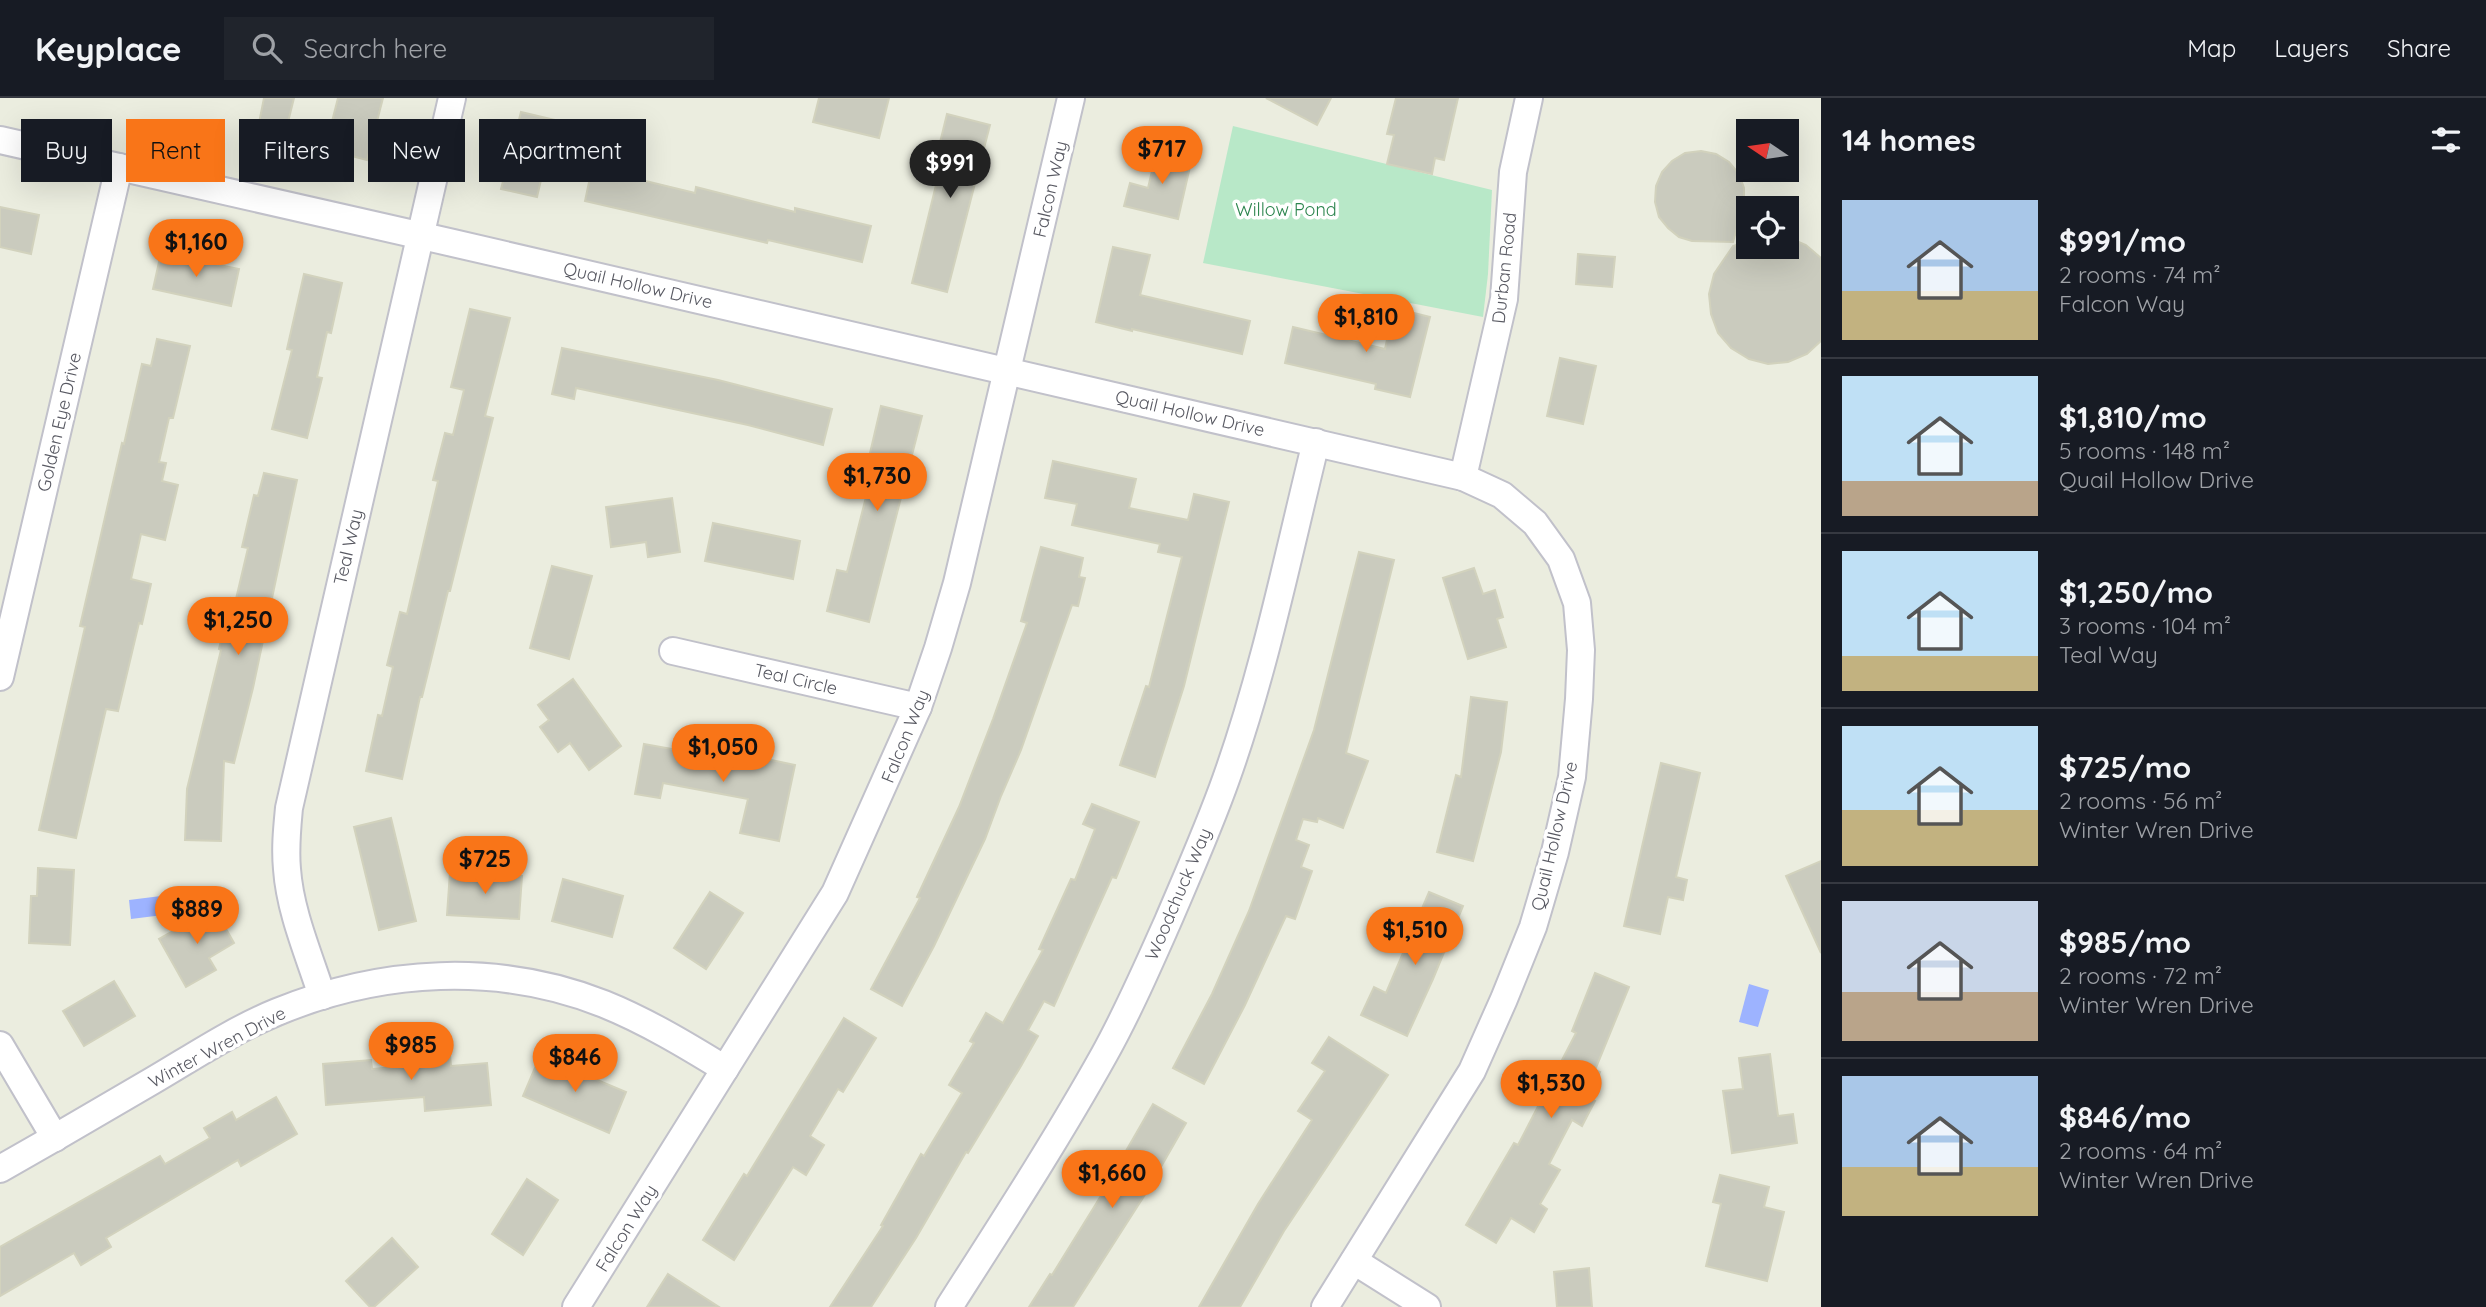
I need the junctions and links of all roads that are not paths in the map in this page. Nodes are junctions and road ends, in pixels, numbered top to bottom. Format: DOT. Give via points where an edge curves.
graph roads {
  1 [pos="452,98"];
  2 [pos="1071,98"];
  3 [pos="1529,98"];
  4 [pos="0,140"];
  5 [pos="119,167"];
  6 [pos="420,235"];
  7 [pos="1007,371"];
  8 [pos="1316,442"];
  9 [pos="1463,477"];
  10 [pos="673,651"];
  11 [pos="0,677"];
  12 [pos="918,707"];
  13 [pos="322,996"];
  14 [pos="0,1045"];
  15 [pos="725,1069"];
  16 [pos="55,1138"];
  17 [pos="0,1169"];
  18 [pos="1354,1261"];
  19 [pos="576,1307"];
  20 [pos="949,1307"];
  21 [pos="1325,1307"];
  22 [pos="1427,1307"];
  1 -- 6 [label="street, Teal Way"];
  2 -- 7 [label="street, Falcon Way"];
  3 -- 9 [label="street, Durban Road" via="1513,172 1504,299"];
  4 -- 5 [label="street, Quail Hollow Drive"];
  5 -- 6 [label="street, Quail Hollow Drive"];
  5 -- 11 [label="street, Golden Eye Drive"];
  6 -- 7 [label="street, Quail Hollow Drive"];
  6 -- 13 [label="street, Teal Way" via="289,808 286,860 292,901"];
  7 -- 8 [label="street, Quail Hollow Drive"];
  7 -- 12 [label="street, Falcon Way" via="957,583"];
  8 -- 9 [label="street, Quail Hollow Drive"];
  8 -- 20 [label="street, Woodchuck Way" via="1254,690 1226,779 1190,869 1105,1052"];
  9 -- 18 [label="street, Quail Hollow Drive" via="1502,495 1535,523 1561,559 1577,603 1581,650 1572,777 1533,927 1472,1072"];
  10 -- 12 [label="street, Teal Circle"];
  12 -- 15 [label="street, Falcon Way" via="835,893"];
  13 -- 15 [label="street, Winter Wren Drive" via="357,985 446,975 549,987 603,1003"];
  13 -- 16 [label="street, Winter Wren Drive" via="233,1034"];
  14 -- 16 [label="street"];
  15 -- 19 [label="street, Falcon Way"];
  16 -- 17 [label="street, Winter Wren Drive"];
  18 -- 21 [label="street, Quail Hollow Drive"];
  18 -- 22 [label="street"];
}
